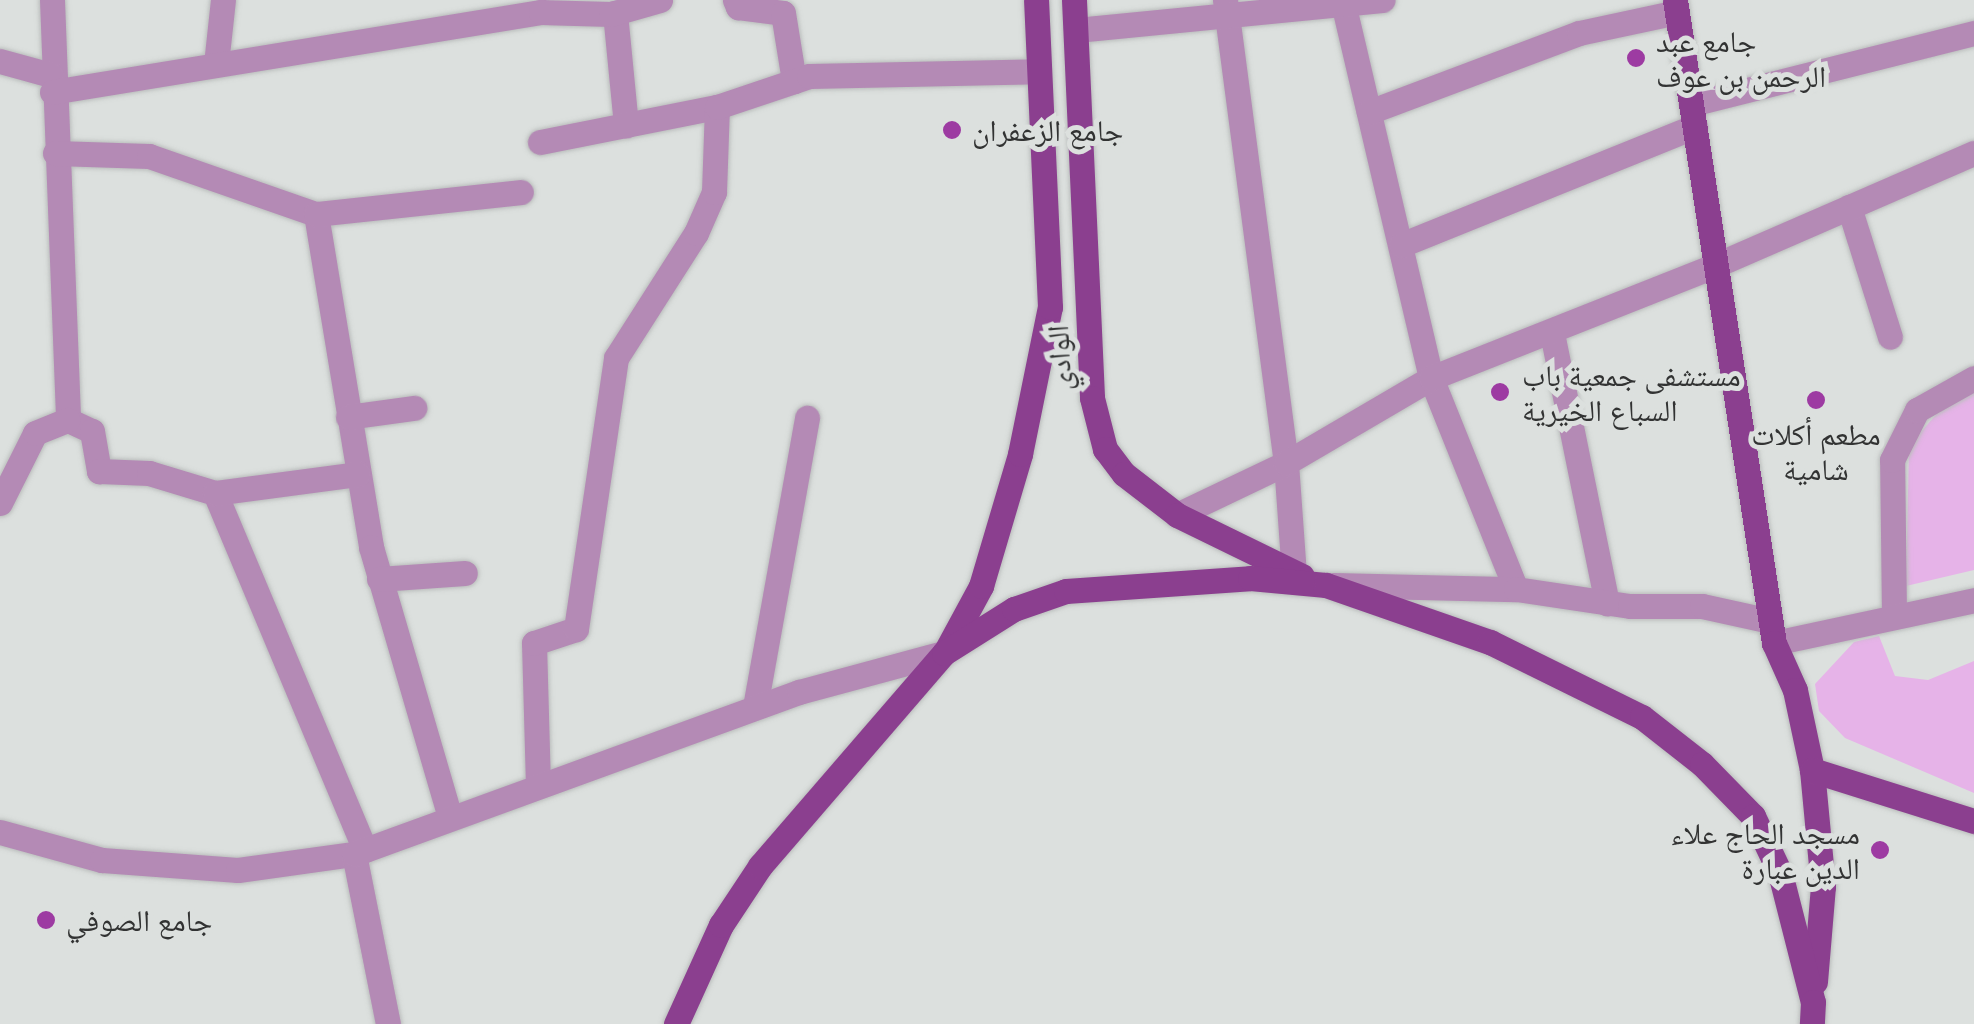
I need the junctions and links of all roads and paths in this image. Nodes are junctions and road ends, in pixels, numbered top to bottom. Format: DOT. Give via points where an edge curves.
graph roads {
  1 [pos="52,0"];
  2 [pos="222,0"];
  3 [pos="660,0"];
  4 [pos="735,0"];
  5 [pos="1036,0"];
  6 [pos="1074,0"];
  7 [pos="1382,0"];
  8 [pos="1676,6"];
  9 [pos="1344,7"];
  10 [pos="1226,9"];
  11 [pos="615,13"];
  12 [pos="1076,30"];
  13 [pos="1974,33"];
  14 [pos="0,61"];
  15 [pos="216,64"];
  16 [pos="1039,71"];
  17 [pos="794,81"];
  18 [pos="52,83"];
  19 [pos="717,107"];
  20 [pos="1369,112"];
  21 [pos="1693,115"];
  22 [pos="626,125"];
  23 [pos="540,142"];
  24 [pos="1974,152"];
  25 [pos="55,153"];
  26 [pos="521,192"];
  27 [pos="1849,207"];
  28 [pos="316,214"];
  29 [pos="1401,245"];
  30 [pos="1716,265"];
  31 [pos="1552,332"];
  32 [pos="1890,336"];
  33 [pos="1431,378"];
  34 [pos="1974,378"];
  35 [pos="414,408"];
  36 [pos="348,417"];
  37 [pos="807,418"];
  38 [pos="68,420"];
  39 [pos="1286,462"];
  40 [pos="358,474"];
  41 [pos="215,493"];
  42 [pos="0,503"];
  43 [pos="1177,515"];
  44 [pos="465,573"];
  45 [pos="1294,574"];
  46 [pos="379,579"];
  47 [pos="1326,584"];
  48 [pos="1516,589"];
  49 [pos="1974,600"];
  50 [pos="1607,603"];
  51 [pos="1894,615"];
  52 [pos="1772,632"];
  53 [pos="944,654"];
  54 [pos="755,707"];
  55 [pos="1812,770"];
  56 [pos="538,786"];
  57 [pos="450,818"];
  58 [pos="1974,821"];
  59 [pos="0,832"];
  60 [pos="360,852"];
  61 [pos="1812,1013"];
  62 [pos="388,1024"];
  63 [pos="676,1024"];
  1 -- 18 [label="street"];
  2 -- 15 [label="street"];
  3 -- 11 [label="street"];
  4 -- 17 [label="street" via="738,8 783,12"];
  5 -- 16 [label="main road, الوادي"];
  6 -- 12 [label="main road, الوادي"];
  7 -- 9 [label="street"];
  8 -- 20 [label="street" via="1579,33"];
  8 -- 21 [label="main road"];
  9 -- 10 [label="street"];
  9 -- 20 [label="street"];
  10 -- 12 [label="street"];
  10 -- 39 [label="street"];
  11 -- 15 [label="street" via="541,12"];
  11 -- 22 [label="street"];
  12 -- 43 [label="main road, الوادي" via="1092,398 1105,448 1124,474"];
  13 -- 21 [label="street"];
  14 -- 18 [label="street"];
  15 -- 18 [label="street"];
  16 -- 17 [label="street"];
  16 -- 53 [label="main road, الوادي" via="1050,308 1020,454 982,586"];
  17 -- 19 [label="street"];
  18 -- 25 [label="street"];
  19 -- 22 [label="street"];
  19 -- 56 [label="street" via="714,192 616,358 576,629 534,643"];
  20 -- 29 [label="street"];
  21 -- 29 [label="street"];
  21 -- 30 [label="main road"];
  22 -- 23 [label="street"];
  24 -- 27 [label="street"];
  25 -- 28 [label="street" via="149,156"];
  25 -- 38 [label="street"];
  26 -- 28 [label="street"];
  27 -- 30 [label="street"];
  27 -- 32 [label="street"];
  28 -- 36 [label="street"];
  29 -- 33 [label="street"];
  30 -- 31 [label="street"];
  30 -- 52 [label="main road"];
  31 -- 33 [label="street"];
  31 -- 50 [label="street"];
  33 -- 39 [label="street"];
  33 -- 48 [label="street"];
  34 -- 51 [label="street" via="1916,410 1892,460"];
  35 -- 36 [label="street"];
  36 -- 40 [label="street"];
  37 -- 54 [label="street"];
  38 -- 41 [label="street" via="92,431 99,471 150,473"];
  38 -- 42 [label="street" via="35,434"];
  39 -- 43 [label="street"];
  39 -- 45 [label="street"];
  40 -- 41 [label="street"];
  40 -- 46 [label="street"];
  41 -- 60 [label="street"];
  43 -- 45 [label="main road, الوادي"];
  44 -- 46 [label="street"];
  45 -- 47 [label="main road, الوادي"];
  46 -- 57 [label="street"];
  47 -- 48 [label="street"];
  47 -- 53 [label="main road" via="1172,579 1066,592 1014,609"];
  47 -- 61 [label="main road, الوادي" via="1490,642 1642,718 1702,764 1752,816 1780,874"];
  48 -- 50 [label="street"];
  49 -- 51 [label="street"];
  50 -- 52 [label="street" via="1702,606"];
  51 -- 52 [label="street"];
  52 -- 55 [label="main road" via="1795,690"];
  53 -- 54 [label="street"];
  53 -- 63 [label="main road" via="760,866 721,925"];
  54 -- 56 [label="street"];
  55 -- 58 [label="main road"];
  55 -- 61 [label="main road" via="1824,886"];
  56 -- 57 [label="street"];
  57 -- 60 [label="street"];
  59 -- 60 [label="street" via="102,860 238,870"];
  60 -- 62 [label="street"];
}
